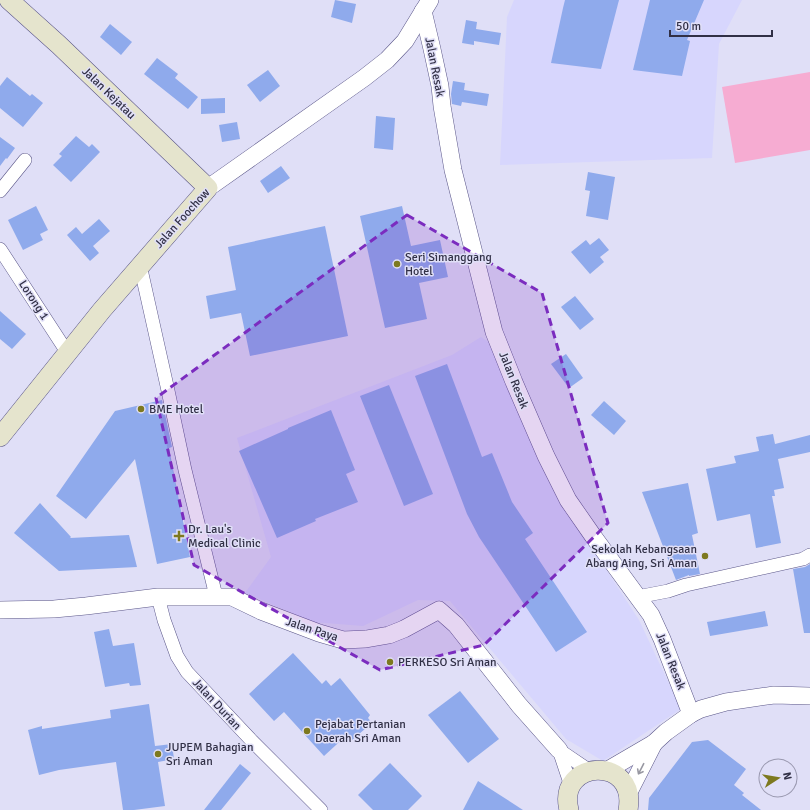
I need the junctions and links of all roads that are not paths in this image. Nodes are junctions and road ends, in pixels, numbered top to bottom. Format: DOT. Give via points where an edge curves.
graph roads {
  1 [pos="9,0"];
  2 [pos="427,6"];
  3 [pos="25,160"];
  4 [pos="208,188"];
  5 [pos="0,191"];
  6 [pos="0,249"];
  7 [pos="140,265"];
  8 [pos="67,352"];
  9 [pos="0,437"];
  10 [pos="810,555"];
  11 [pos="216,596"];
  12 [pos="158,597"];
  13 [pos="637,597"];
  14 [pos="0,610"];
  15 [pos="810,696"];
  16 [pos="691,714"];
  17 [pos="654,743"];
  18 [pos="559,750"];
  19 [pos="598,771"];
  20 [pos="569,797"];
  21 [pos="629,804"];
  22 [pos="321,810"];
  23 [pos="556,810"];
  1 -- 4 [label="main road, Jalan Kejatau"];
  2 -- 4 [label="street, Jalan Foochow" via="405,41 387,60"];
  2 -- 13 [label="street, Jalan Resak" via="453,170 494,332 546,456 568,500"];
  3 -- 5 [label="street"];
  4 -- 7 [label="main road, Jalan Foochow"];
  6 -- 8 [label="street, Lorong 1"];
  7 -- 8 [label="main road, Jalan Foochow"];
  7 -- 11 [label="street" via="183,465"];
  8 -- 9 [label="main road, Jalan Foochow"];
  10 -- 13 [label="street" via="803,559"];
  11 -- 12 [label="street, Jalan Paya"];
  11 -- 18 [label="street, Jalan Paya" via="232,597 261,611 343,640 388,635 439,610 456,626 519,705"];
  12 -- 14 [label="street, Jalan Paya" via="54,609"];
  12 -- 22 [label="street, Jalan Durian" via="174,649 187,672"];
  13 -- 16 [label="street, Jalan Resak" via="651,615"];
  15 -- 16 [label="street" via="774,695 726,702"];
  16 -- 17 [label="street"];
  17 -- 19 [label="street"];
  17 -- 21 [label="street, one-way"];
  18 -- 19 [label="street"];
  18 -- 20 [label="street"];
  19 -- 20 [label="main road" via="582,774"];
  19 -- 21 [label="main road" via="614,774 620,779 625,786"];
  20 -- 23 [label="main road"];
}
